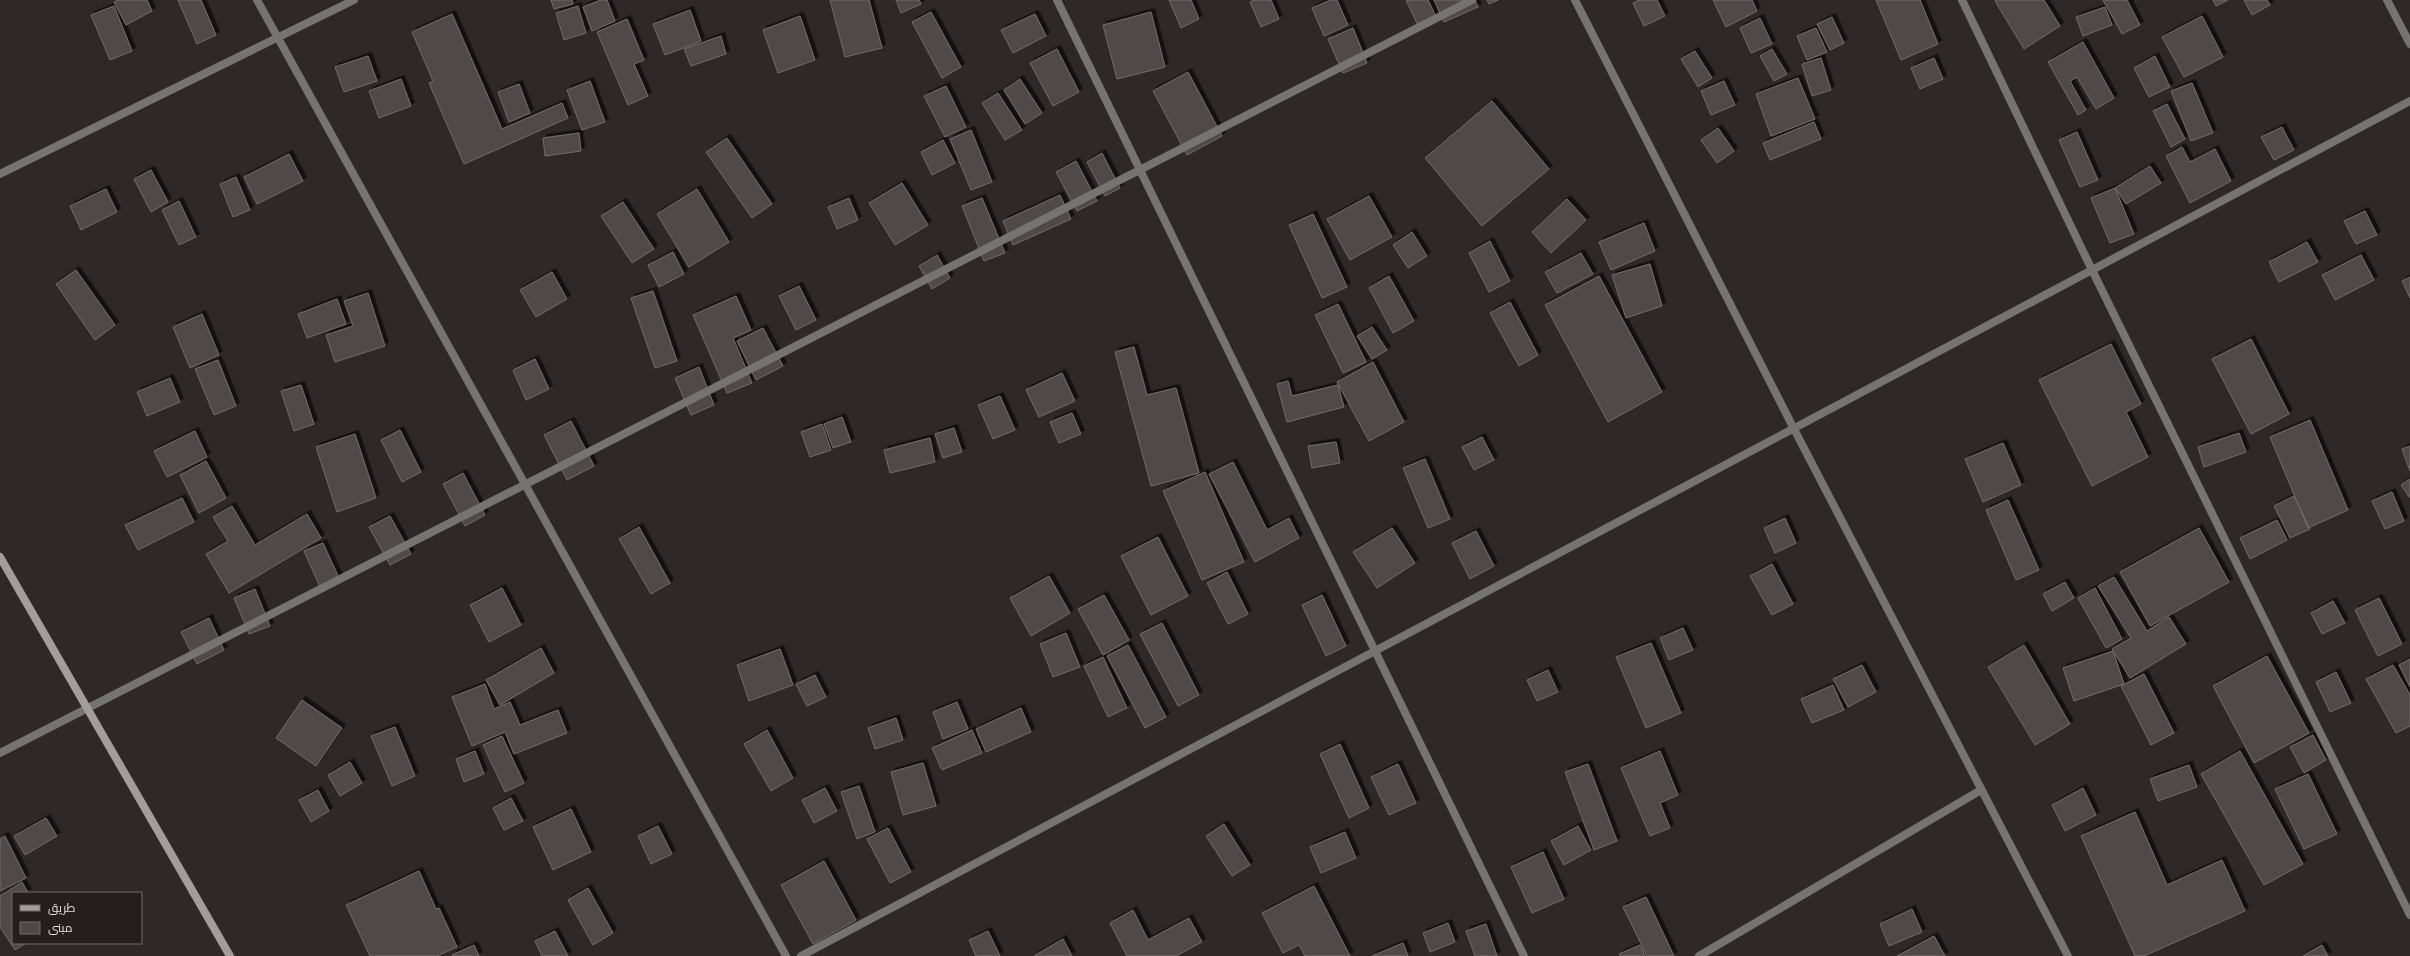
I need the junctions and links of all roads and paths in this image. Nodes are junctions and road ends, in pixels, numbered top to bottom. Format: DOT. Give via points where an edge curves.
graph roads {
  1 [pos="257,0"];
  2 [pos="354,0"];
  3 [pos="1057,0"];
  4 [pos="1472,0"];
  5 [pos="1576,0"];
  6 [pos="1962,0"];
  7 [pos="2387,0"];
  8 [pos="278,37"];
  9 [pos="2410,44"];
  10 [pos="2410,101"];
  11 [pos="1139,169"];
  12 [pos="0,174"];
  13 [pos="2092,270"];
  14 [pos="1794,429"];
  15 [pos="524,484"];
  16 [pos="0,558"];
  17 [pos="1375,651"];
  18 [pos="86,707"];
  19 [pos="0,752"];
  20 [pos="1981,790"];
  21 [pos="2410,914"];
  22 [pos="230,956"];
  23 [pos="786,956"];
  24 [pos="801,956"];
  25 [pos="1524,956"];
  26 [pos="1699,956"];
  27 [pos="2068,956"];
  1 -- 8 [label="street"];
  2 -- 8 [label="street"];
  3 -- 11 [label="street"];
  4 -- 11 [label="street"];
  5 -- 14 [label="street"];
  6 -- 13 [label="street"];
  7 -- 9 [label="street"];
  8 -- 12 [label="street"];
  8 -- 15 [label="street"];
  10 -- 13 [label="street"];
  11 -- 15 [label="street"];
  11 -- 17 [label="street"];
  13 -- 14 [label="street"];
  13 -- 21 [label="street"];
  14 -- 17 [label="street"];
  14 -- 20 [label="street"];
  15 -- 18 [label="street"];
  15 -- 23 [label="street"];
  16 -- 18 [label="street"];
  17 -- 24 [label="street"];
  17 -- 25 [label="street"];
  18 -- 19 [label="street"];
  18 -- 22 [label="street"];
  20 -- 26 [label="street"];
  20 -- 27 [label="street"];
}
